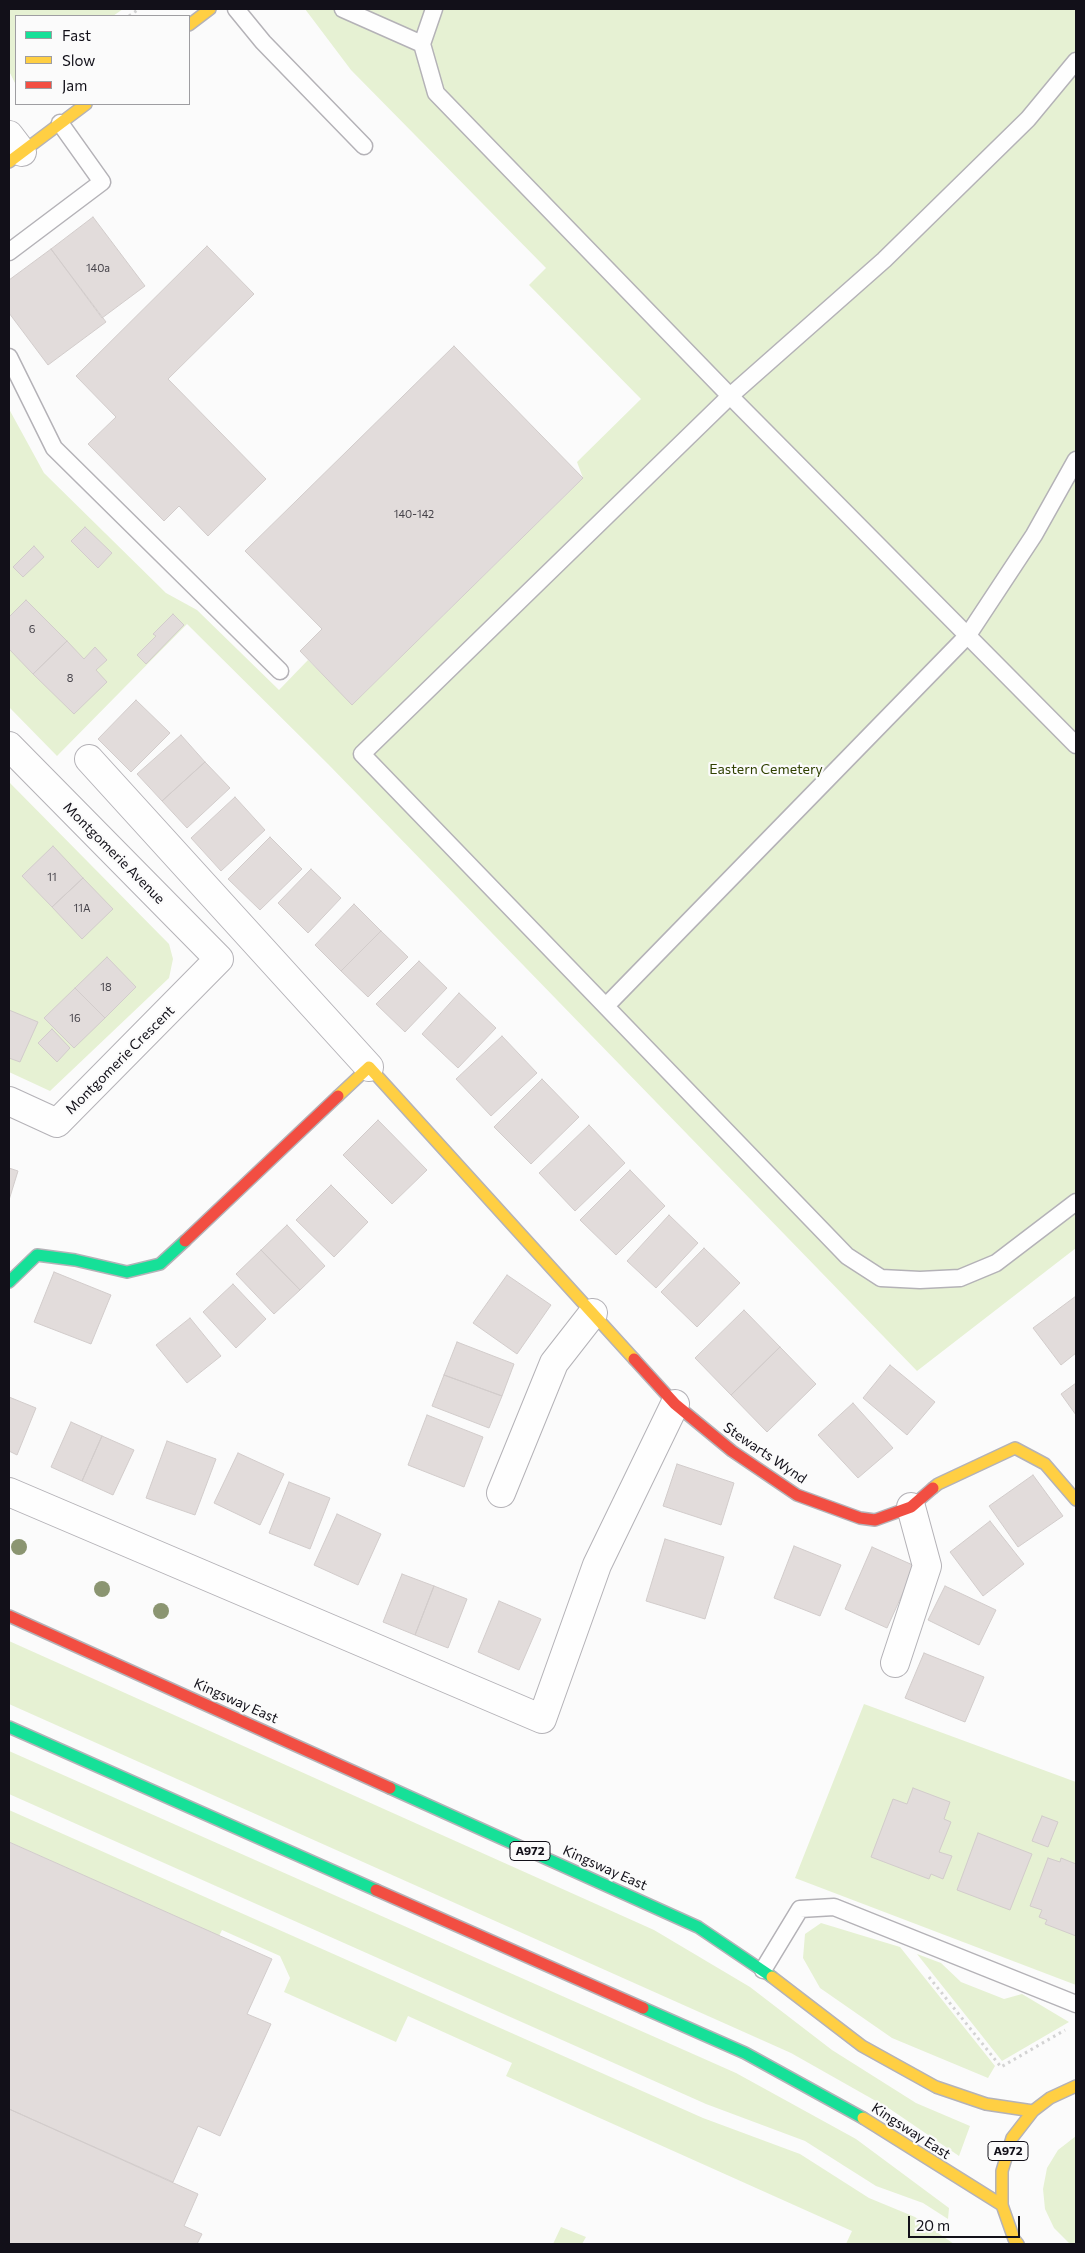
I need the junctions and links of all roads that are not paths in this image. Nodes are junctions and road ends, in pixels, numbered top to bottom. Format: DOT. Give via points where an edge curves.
graph roads {
  1 [pos="210,9"];
  2 [pos="236,9"];
  3 [pos="343,9"];
  4 [pos="434,9"];
  5 [pos="190,24"];
  6 [pos="422,44"];
  7 [pos="1076,61"];
  8 [pos="85,105"];
  9 [pos="60,123"];
  10 [pos="364,146"];
  11 [pos="13,150"];
  12 [pos="9,252"];
  13 [pos="9,357"];
  14 [pos="730,396"];
  15 [pos="1076,460"];
  16 [pos="968,635"];
  17 [pos="280,671"];
  18 [pos="1076,745"];
  19 [pos="9,746"];
  20 [pos="89,758"];
  21 [pos="219,959"];
  22 [pos="606,1006"];
  23 [pos="369,1067"];
  24 [pos="9,1101"];
  25 [pos="1076,1202"];
  26 [pos="9,1282"];
  27 [pos="593,1313"];
  28 [pos="675,1404"];
  29 [pos="9,1492"];
  30 [pos="501,1493"];
  31 [pos="1076,1500"];
  32 [pos="911,1507"];
  33 [pos="9,1616"];
  34 [pos="895,1663"];
  35 [pos="9,1727"];
  36 [pos="763,1970"];
  37 [pos="1076,2004"];
  38 [pos="1076,2086"];
  39 [pos="1033,2111"];
  40 [pos="1002,2206"];
  41 [pos="1016,2242"];
  1 -- 5 [label="main road"];
  2 -- 10 [label="lane" via="263,42"];
  3 -- 6 [label="lane"];
  4 -- 6 [label="lane"];
  6 -- 14 [label="lane" via="436,93"];
  7 -- 14 [label="lane" via="1028,119 891,253"];
  8 -- 9 [label="main road"];
  9 -- 11 [label="main road"];
  9 -- 12 [label="lane" via="102,182"];
  13 -- 17 [label="lane" via="54,448"];
  14 -- 16 [label="lane"];
  14 -- 22 [label="lane" via="362,754"];
  15 -- 16 [label="lane" via="1034,535"];
  16 -- 18 [label="lane"];
  16 -- 22 [label="lane"];
  19 -- 21 [label="street, Montgomerie Avenue"];
  20 -- 23 [label="street"];
  21 -- 24 [label="street, Montgomerie Crescent" via="57,1123"];
  22 -- 25 [label="lane" via="847,1256 881,1278 960,1278 996,1263"];
  23 -- 26 [label="main road" via="160,1264 127,1272 37,1255"];
  23 -- 27 [label="main road, Stewarts Wynd"];
  27 -- 28 [label="main road, Stewarts Wynd"];
  27 -- 30 [label="street" via="554,1363"];
  28 -- 29 [label="street" via="597,1565 542,1719"];
  28 -- 32 [label="main road, Stewarts Wynd" via="732,1451 797,1494 860,1518 875,1520"];
  31 -- 32 [label="main road, Stewarts Wynd" via="1045,1464 1014,1448 938,1484"];
  32 -- 34 [label="street" via="927,1566"];
  33 -- 36 [label="main road, Kingsway East / A972" via="698,1928"];
  35 -- 40 [label="main road, Kingsway East" via="745,2053 867,2120"];
  36 -- 37 [label="lane" via="800,1909 834,1907"];
  36 -- 39 [label="main road, Kingsway East / A972" via="862,2046 936,2087 986,2104"];
  38 -- 39 [label="main road, A972" via="1050,2098"];
  39 -- 40 [label="main road, A972" via="1012,2138 1002,2171"];
  40 -- 41 [label="main road, A972"];
}
